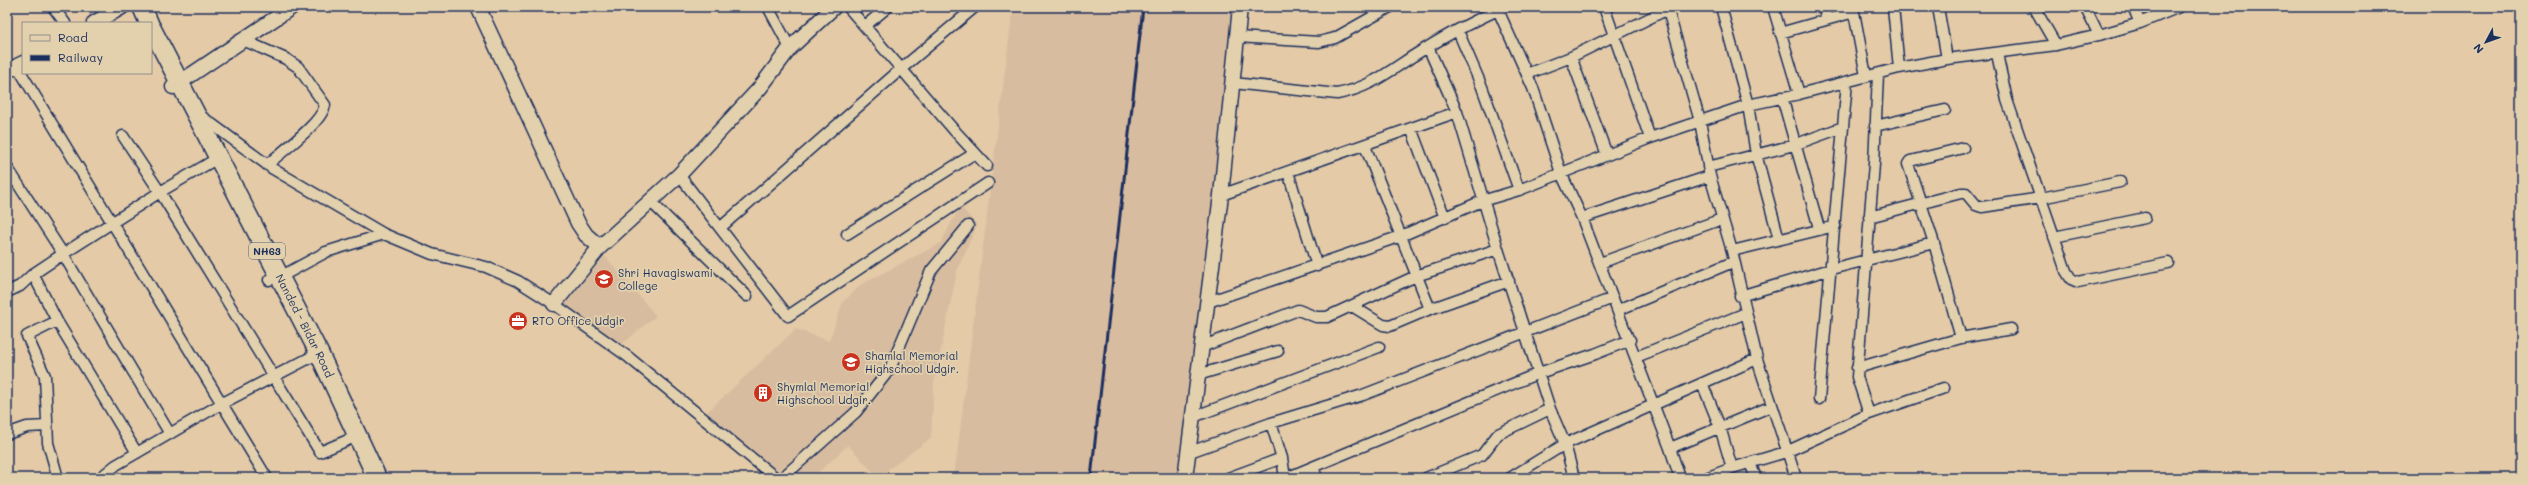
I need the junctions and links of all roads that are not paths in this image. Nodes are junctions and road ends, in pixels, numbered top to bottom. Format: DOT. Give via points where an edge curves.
graph roads {
  1 [pos="53,7"];
  2 [pos="133,7"];
  3 [pos="142,7"];
  4 [pos="292,7"];
  5 [pos="478,7"];
  6 [pos="768,7"];
  7 [pos="834,7"];
  8 [pos="848,7"];
  9 [pos="888,7"];
  10 [pos="975,7"];
  11 [pos="1240,7"];
  12 [pos="1390,7"];
  13 [pos="1604,7"];
  14 [pos="1721,7"];
  15 [pos="1772,7"];
  16 [pos="1823,7"];
  17 [pos="1893,7"];
  18 [pos="1938,7"];
  19 [pos="2034,7"];
  20 [pos="2085,7"];
  21 [pos="2133,7"];
  22 [pos="2179,7"];
  23 [pos="1501,8"];
  24 [pos="1669,8"];
  25 [pos="113,9"];
  26 [pos="1854,9"];
  27 [pos="1827,19"];
  28 [pos="64,22"];
  29 [pos="95,22"];
  30 [pos="140,22"];
  31 [pos="149,22"];
  32 [pos="2140,23"];
  33 [pos="864,26"];
  34 [pos="152,29"];
  35 [pos="1458,31"];
  36 [pos="1780,33"];
  37 [pos="2099,35"];
  38 [pos="1613,36"];
  39 [pos="1238,37"];
  40 [pos="243,40"];
  41 [pos="2056,45"];
  42 [pos="1428,47"];
  43 [pos="152,48"];
  44 [pos="790,48"];
  45 [pos="1997,54"];
  46 [pos="1571,57"];
  47 [pos="1947,59"];
  48 [pos="16,67"];
  49 [pos="1900,68"];
  50 [pos="901,69"];
  51 [pos="1527,74"];
  52 [pos="1878,74"];
  53 [pos="1866,76"];
  54 [pos="1847,82"];
  55 [pos="1234,83"];
  56 [pos="176,84"];
  57 [pos="1799,94"];
  58 [pos="1782,97"];
  59 [pos="1748,105"];
  60 [pos="1945,110"];
  61 [pos="195,112"];
  62 [pos="1457,112"];
  63 [pos="1700,121"];
  64 [pos="1875,126"];
  65 [pos="1411,128"];
  66 [pos="1843,128"];
  67 [pos="123,136"];
  68 [pos="1650,138"];
  69 [pos="1794,145"];
  70 [pos="1365,146"];
  71 [pos="1963,148"];
  72 [pos="976,153"];
  73 [pos="1756,154"];
  74 [pos="1607,155"];
  75 [pos="211,162"];
  76 [pos="267,164"];
  77 [pos="987,166"];
  78 [pos="7,168"];
  79 [pos="1288,172"];
  80 [pos="1709,172"];
  81 [pos="1561,173"];
  82 [pos="679,175"];
  83 [pos="10,180"];
  84 [pos="2120,182"];
  85 [pos="988,183"];
  86 [pos="1519,190"];
  87 [pos="160,192"];
  88 [pos="1221,195"];
  89 [pos="2041,198"];
  90 [pos="650,201"];
  91 [pos="1482,201"];
  92 [pos="1921,205"];
  93 [pos="1869,217"];
  94 [pos="1445,218"];
  95 [pos="1582,218"];
  96 [pos="2145,218"];
  97 [pos="1722,219"];
  98 [pos="111,223"];
  99 [pos="968,226"];
  100 [pos="1835,226"];
  101 [pos="720,228"];
  102 [pos="1818,228"];
  103 [pos="384,234"];
  104 [pos="846,234"];
  105 [pos="1401,236"];
  106 [pos="2054,237"];
  107 [pos="1779,239"];
  108 [pos="1934,243"];
  109 [pos="600,247"];
  110 [pos="1498,249"];
  111 [pos="1732,251"];
  112 [pos="63,254"];
  113 [pos="1865,260"];
  114 [pos="1733,262"];
  115 [pos="1600,263"];
  116 [pos="2168,263"];
  117 [pos="1317,266"];
  118 [pos="1831,268"];
  119 [pos="33,274"];
  120 [pos="1416,276"];
  121 [pos="275,278"];
  122 [pos="1509,281"];
  123 [pos="7,292"];
  124 [pos="747,296"];
  125 [pos="1740,296"];
  126 [pos="1613,298"];
  127 [pos="1208,302"];
  128 [pos="554,304"];
  129 [pos="1352,306"];
  130 [pos="1430,309"];
  131 [pos="1618,310"];
  132 [pos="1746,313"];
  133 [pos="57,321"];
  134 [pos="2011,329"];
  135 [pos="1526,332"];
  136 [pos="1961,338"];
  137 [pos="1630,340"];
  138 [pos="1201,347"];
  139 [pos="1378,347"];
  140 [pos="1278,351"];
  141 [pos="314,355"];
  142 [pos="1636,358"];
  143 [pos="1757,359"];
  144 [pos="1857,368"];
  145 [pos="1539,373"];
  146 [pos="1198,375"];
  147 [pos="273,378"];
  148 [pos="1702,383"];
  149 [pos="1944,388"];
  150 [pos="1819,400"];
  151 [pos="221,404"];
  152 [pos="1652,404"];
  153 [pos="1772,406"];
  154 [pos="1550,409"];
  155 [pos="1869,414"];
  156 [pos="1192,417"];
  157 [pos="1271,423"];
  158 [pos="48,426"];
  159 [pos="1720,427"];
  160 [pos="7,434"];
  161 [pos="170,434"];
  162 [pos="348,440"];
  163 [pos="1565,444"];
  164 [pos="1670,448"];
  165 [pos="1786,452"];
  166 [pos="137,453"];
  167 [pos="1188,453"];
  168 [pos="1282,458"];
  169 [pos="1750,463"];
  170 [pos="1313,467"];
  171 [pos="1732,468"];
  172 [pos="58,478"];
  173 [pos="100,478"];
  174 [pos="267,478"];
  175 [pos="365,478"];
  176 [pos="377,478"];
  177 [pos="776,478"];
  178 [pos="782,478"];
  179 [pos="1185,478"];
  180 [pos="1228,478"];
  181 [pos="1286,478"];
  182 [pos="1318,478"];
  183 [pos="1426,478"];
  184 [pos="1510,478"];
  185 [pos="1574,478"];
  186 [pos="1680,478"];
  187 [pos="1706,478"];
  188 [pos="1756,478"];
  189 [pos="1796,478"];
  1 -- 28 [label="street"];
  2 -- 30 [label="highway"];
  3 -- 31 [label="highway"];
  4 -- 40 [label="main road"];
  5 -- 109 [label="main road" via="578,223 586,235"];
  6 -- 44 [label="street"];
  7 -- 44 [label="main road"];
  8 -- 33 [label="street"];
  9 -- 33 [label="street"];
  10 -- 50 [label="street"];
  11 -- 39 [label="main road"];
  12 -- 39 [label="street" via="1335,38 1319,42"];
  13 -- 38 [label="street"];
  14 -- 59 [label="street"];
  15 -- 36 [label="street"];
  16 -- 27 [label="street"];
  17 -- 49 [label="street"];
  18 -- 47 [label="street"];
  19 -- 41 [label="street"];
  20 -- 37 [label="street"];
  21 -- 32 [label="street"];
  22 -- 32 [label="street"];
  23 -- 35 [label="street"];
  23 -- 51 [label="street"];
  24 -- 38 [label="street"];
  24 -- 63 [label="street"];
  25 -- 29 [label="main road"];
  26 -- 27 [label="street"];
  26 -- 53 [label="street"];
  27 -- 36 [label="street"];
  32 -- 37 [label="street"];
  33 -- 50 [label="street"];
  34 -- 56 [label="highway, Nanded - Bidar Road / NH63"];
  35 -- 42 [label="street"];
  35 -- 86 [label="street" via="1482,87"];
  36 -- 57 [label="street"];
  37 -- 41 [label="street"];
  38 -- 46 [label="street"];
  38 -- 68 [label="street"];
  39 -- 55 [label="main road"];
  40 -- 56 [label="main road"];
  40 -- 76 [label="street" via="286,58 298,67 325,106 324,112 313,124"];
  41 -- 45 [label="street"];
  42 -- 55 [label="street" via="1365,87 1337,94"];
  42 -- 62 [label="street"];
  43 -- 56 [label="highway, Nanded - Bidar Road / NH63"];
  44 -- 82 [label="main road" via="758,89"];
  45 -- 47 [label="street"];
  45 -- 89 [label="street" via="2007,100"];
  46 -- 51 [label="street"];
  46 -- 74 [label="street"];
  47 -- 49 [label="street"];
  48 -- 98 [label="street"];
  49 -- 52 [label="street"];
  50 -- 72 [label="street"];
  50 -- 101 [label="street"];
  51 -- 81 [label="street"];
  52 -- 53 [label="street"];
  52 -- 64 [label="street"];
  53 -- 54 [label="street"];
  54 -- 57 [label="street"];
  54 -- 66 [label="street"];
  55 -- 88 [label="main road"];
  56 -- 61 [label="highway, Nanded - Bidar Road / NH63"];
  56 -- 75 [label="highway, Nanded - Bidar Road / NH63"];
  57 -- 58 [label="street"];
  58 -- 59 [label="street"];
  58 -- 69 [label="street"];
  59 -- 63 [label="street"];
  59 -- 73 [label="street"];
  60 -- 64 [label="street"];
  61 -- 76 [label="street"];
  61 -- 121 [label="highway, Nanded - Bidar Road / NH63"];
  62 -- 65 [label="street"];
  62 -- 91 [label="street"];
  63 -- 68 [label="street"];
  63 -- 80 [label="street"];
  64 -- 93 [label="street"];
  65 -- 70 [label="street"];
  65 -- 94 [label="street"];
  66 -- 69 [label="street"];
  66 -- 100 [label="street"];
  67 -- 87 [label="street"];
  68 -- 74 [label="street"];
  69 -- 73 [label="street"];
  69 -- 102 [label="street"];
  70 -- 79 [label="street"];
  70 -- 105 [label="street"];
  71 -- 92 [label="street" via="1910,161 1908,168"];
  72 -- 77 [label="street"];
  72 -- 104 [label="street"];
  73 -- 80 [label="street"];
  73 -- 107 [label="street"];
  74 -- 81 [label="street"];
  75 -- 87 [label="street"];
  75 -- 121 [label="highway, Nanded - Bidar Road / NH63"];
  76 -- 103 [label="street"];
  78 -- 83 [label="street"];
  79 -- 88 [label="street"];
  79 -- 117 [label="street"];
  80 -- 95 [label="street"];
  80 -- 97 [label="street"];
  81 -- 86 [label="street"];
  81 -- 95 [label="street"];
  82 -- 90 [label="main road"];
  82 -- 101 [label="street"];
  83 -- 112 [label="street"];
  84 -- 89 [label="street"];
  85 -- 101 [label="street" via="788,316"];
  86 -- 91 [label="street"];
  87 -- 98 [label="street"];
  87 -- 147 [label="street"];
  88 -- 127 [label="main road"];
  89 -- 92 [label="street" via="1982,207 1976,205 1966,193 1961,193"];
  89 -- 106 [label="street"];
  90 -- 109 [label="main road"];
  90 -- 124 [label="street"];
  91 -- 94 [label="street"];
  91 -- 110 [label="street"];
  92 -- 93 [label="street"];
  92 -- 108 [label="street"];
  93 -- 113 [label="street"];
  94 -- 105 [label="street"];
  95 -- 115 [label="street"];
  96 -- 106 [label="street"];
  97 -- 111 [label="street"];
  97 -- 115 [label="street"];
  98 -- 112 [label="street"];
  98 -- 151 [label="street"];
  99 -- 178 [label="street" via="931,271 890,369 856,412"];
  100 -- 102 [label="street"];
  100 -- 118 [label="street"];
  102 -- 107 [label="street"];
  103 -- 121 [label="street" via="326,252"];
  103 -- 128 [label="street" via="432,254 486,267 518,281"];
  105 -- 117 [label="street"];
  105 -- 120 [label="street"];
  106 -- 116 [label="street" via="2066,271 2071,279 2078,282"];
  107 -- 111 [label="street"];
  108 -- 113 [label="street"];
  108 -- 136 [label="street"];
  109 -- 128 [label="main road"];
  110 -- 120 [label="street"];
  110 -- 122 [label="street"];
  111 -- 114 [label="street"];
  112 -- 119 [label="street"];
  112 -- 161 [label="street"];
  113 -- 118 [label="street"];
  113 -- 144 [label="street"];
  114 -- 125 [label="street"];
  114 -- 131 [label="street"];
  115 -- 126 [label="street"];
  117 -- 127 [label="street"];
  118 -- 125 [label="street"];
  118 -- 150 [label="street"];
  119 -- 123 [label="street" via="20,286"];
  119 -- 133 [label="street"];
  120 -- 129 [label="street"];
  120 -- 130 [label="street"];
  121 -- 141 [label="highway, Nanded - Bidar Road / NH63"];
  122 -- 130 [label="street"];
  122 -- 135 [label="street"];
  125 -- 132 [label="street"];
  126 -- 131 [label="street"];
  126 -- 135 [label="street"];
  127 -- 138 [label="main road"];
  128 -- 177 [label="street" via="627,356"];
  129 -- 130 [label="street" via="1383,325 1390,326"];
  129 -- 138 [label="street" via="1327,317 1316,317 1298,310"];
  131 -- 137 [label="street"];
  132 -- 142 [label="street"];
  132 -- 143 [label="street"];
  133 -- 158 [label="street" via="27,336 45,376"];
  133 -- 166 [label="street"];
  134 -- 136 [label="street"];
  135 -- 145 [label="street"];
  135 -- 157 [label="street" via="1364,394"];
  136 -- 144 [label="street"];
  137 -- 142 [label="street"];
  137 -- 145 [label="street"];
  138 -- 146 [label="main road"];
  139 -- 156 [label="street"];
  140 -- 146 [label="street"];
  141 -- 147 [label="street"];
  141 -- 162 [label="highway, Nanded - Bidar Road / NH63"];
  141 -- 176 [label="highway, Nanded - Bidar Road / NH63"];
  142 -- 152 [label="street"];
  143 -- 148 [label="street"];
  143 -- 153 [label="street"];
  144 -- 155 [label="street" via="1858,384"];
  145 -- 154 [label="street"];
  145 -- 170 [label="street"];
  146 -- 156 [label="main road"];
  147 -- 151 [label="street"];
  147 -- 162 [label="street" via="320,452"];
  148 -- 152 [label="street"];
  148 -- 159 [label="street"];
  149 -- 155 [label="street"];
  151 -- 161 [label="street"];
  151 -- 174 [label="street"];
  152 -- 163 [label="street"];
  152 -- 164 [label="street"];
  153 -- 159 [label="street"];
  153 -- 165 [label="street"];
  154 -- 163 [label="street"];
  154 -- 183 [label="street" via="1498,434 1482,455"];
  155 -- 165 [label="street"];
  156 -- 167 [label="main road"];
  157 -- 167 [label="street"];
  157 -- 168 [label="street"];
  158 -- 160 [label="street" via="27,427"];
  158 -- 172 [label="street" via="48,443"];
  159 -- 164 [label="street"];
  159 -- 171 [label="street"];
  161 -- 166 [label="street"];
  162 -- 175 [label="highway, Nanded - Bidar Road / NH63"];
  163 -- 184 [label="street"];
  163 -- 185 [label="street"];
  164 -- 186 [label="street"];
  165 -- 169 [label="street"];
  165 -- 189 [label="street"];
  166 -- 173 [label="street"];
  167 -- 179 [label="main road"];
  168 -- 180 [label="street"];
  168 -- 181 [label="street"];
  169 -- 171 [label="street"];
  169 -- 188 [label="street"];
  170 -- 181 [label="street"];
  170 -- 182 [label="street"];
  171 -- 187 [label="street"];
}
